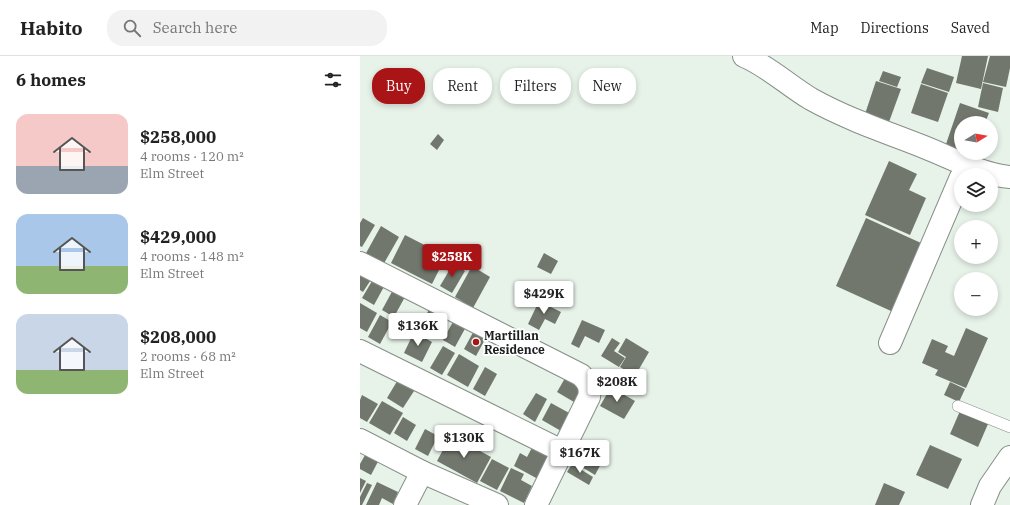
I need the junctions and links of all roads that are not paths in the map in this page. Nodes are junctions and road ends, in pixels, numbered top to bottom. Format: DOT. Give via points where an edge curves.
graph roads {
  1 [pos="744,56"];
  2 [pos="955,168"];
  3 [pos="998,176"];
  4 [pos="1010,177"];
  5 [pos="954,193"];
  6 [pos="360,263"];
  7 [pos="890,343"];
  8 [pos="360,351"];
  9 [pos="958,406"];
  10 [pos="1010,427"];
  11 [pos="360,440"];
  12 [pos="562,451"];
  13 [pos="1010,457"];
  14 [pos="422,472"];
  15 [pos="405,505"];
  16 [pos="497,505"];
  17 [pos="536,505"];
  18 [pos="982,505"];
  1 -- 2 [label="street" via="811,99"];
  3 -- 4 [label="street"];
  5 -- 7 [label="street"];
  6 -- 12 [label="street" via="582,374 591,389 589,397"];
  8 -- 12 [label="street"];
  9 -- 10 [label="lane"];
  11 -- 14 [label="street"];
  12 -- 17 [label="street"];
  13 -- 18 [label="street" via="990,486"];
  14 -- 15 [label="street"];
  14 -- 16 [label="street"];
}
